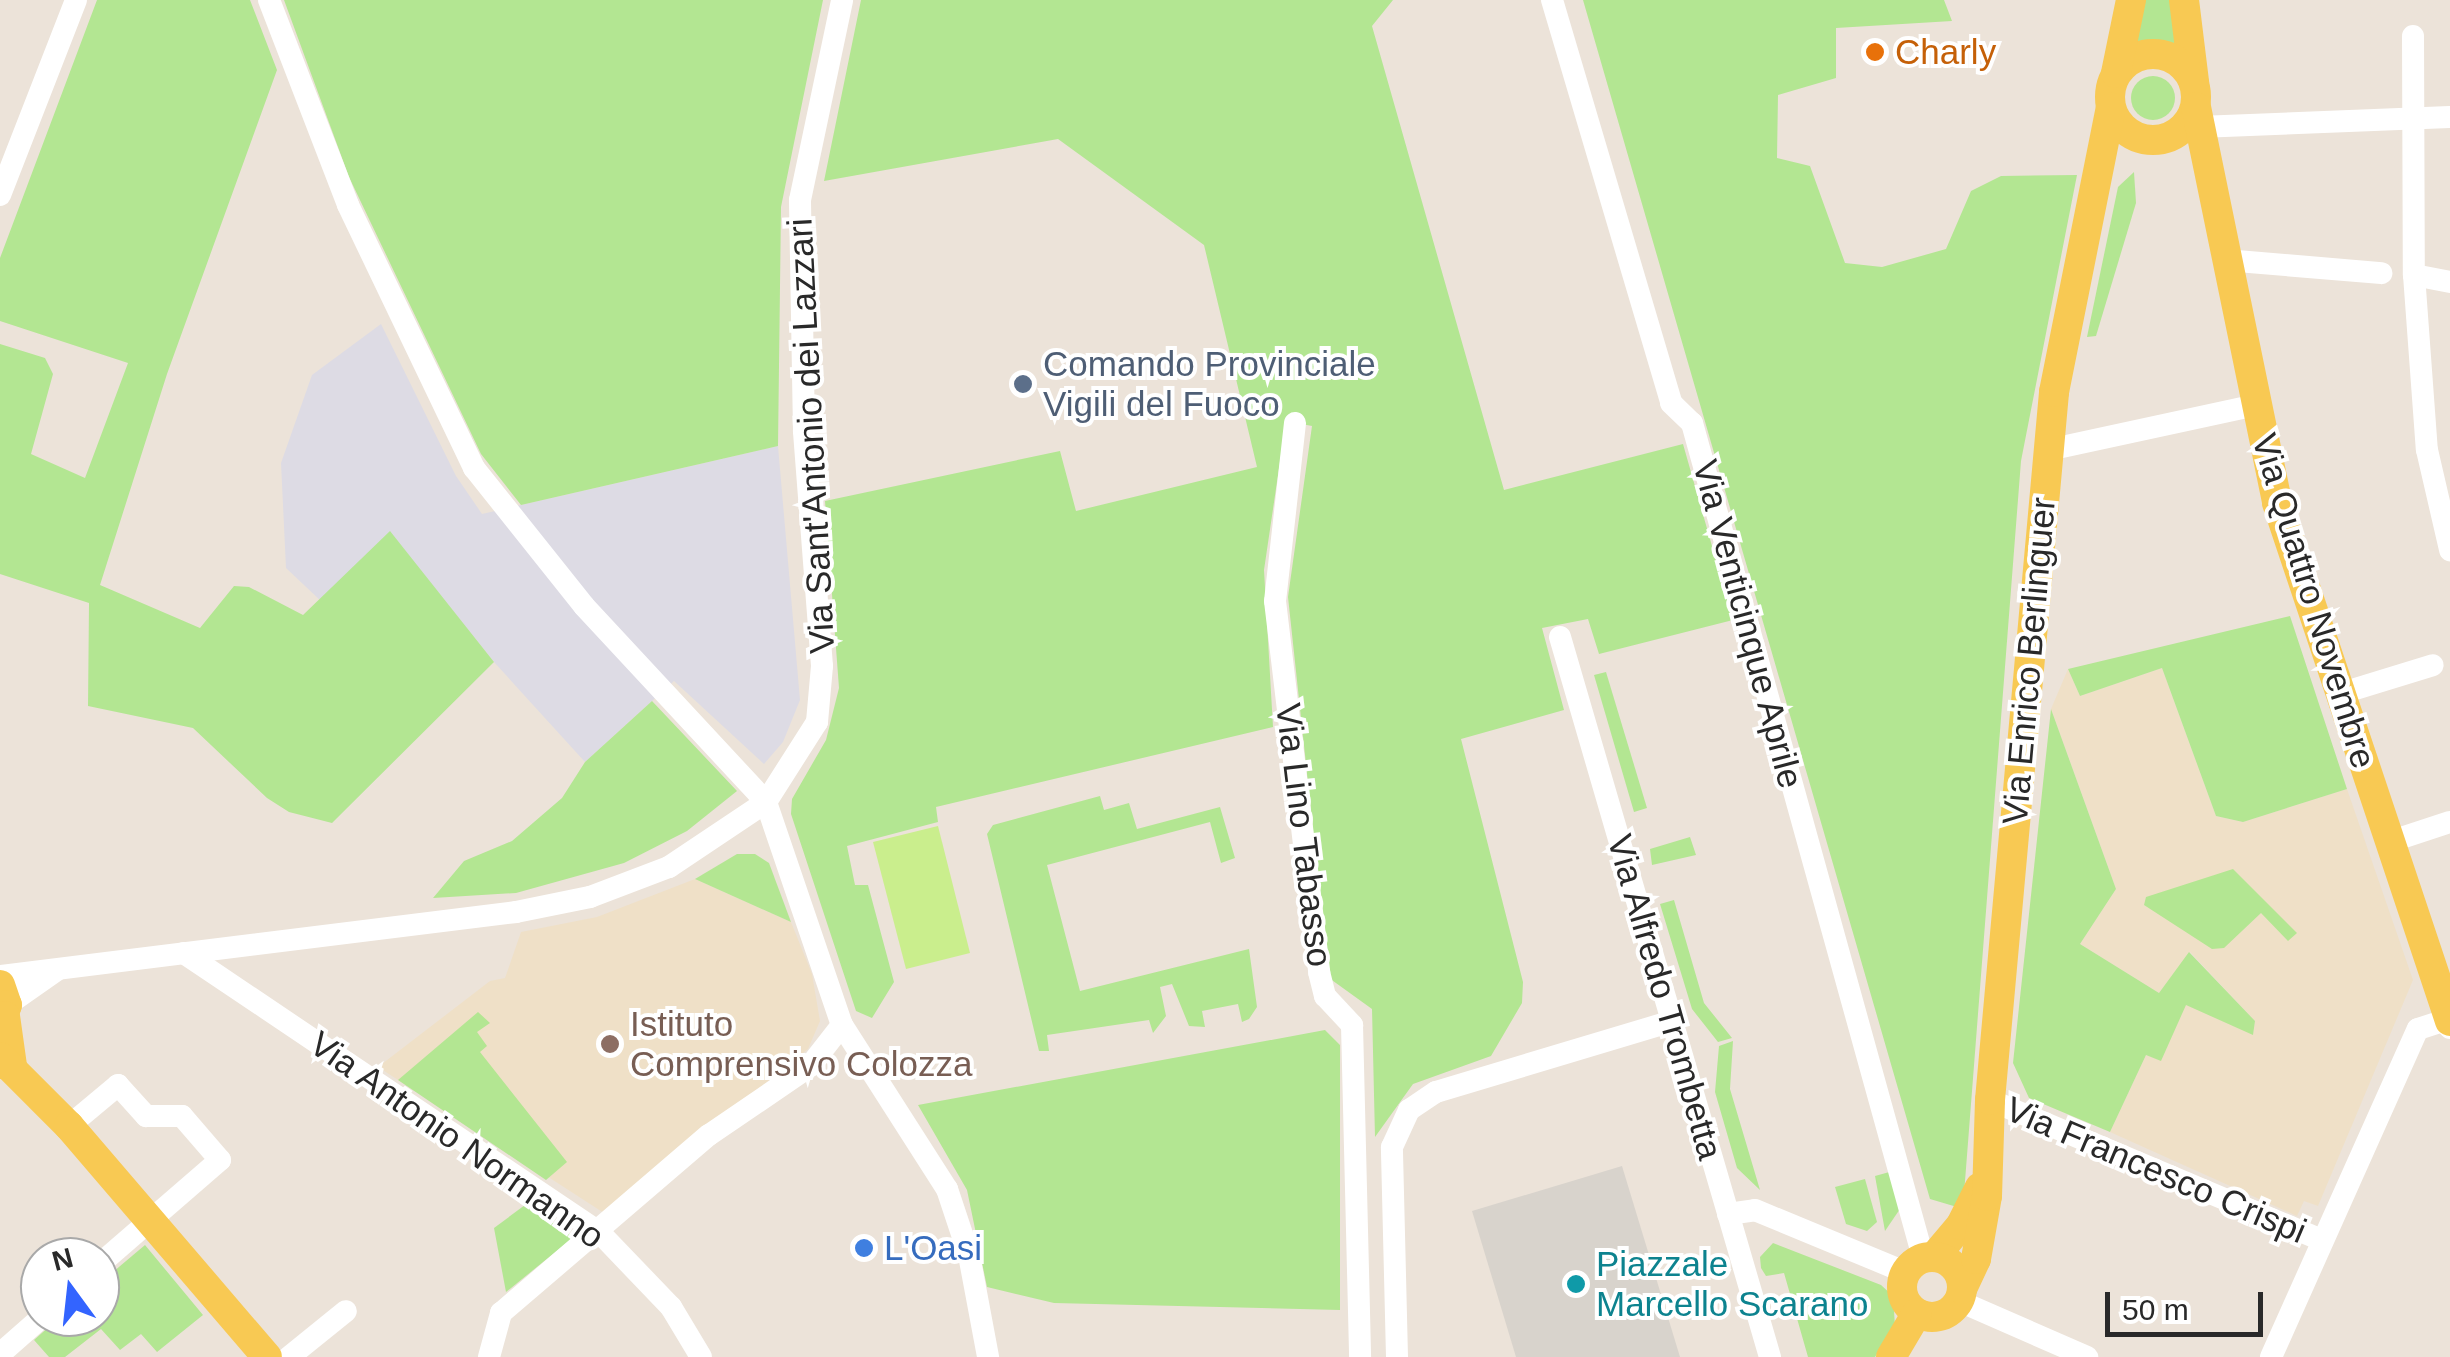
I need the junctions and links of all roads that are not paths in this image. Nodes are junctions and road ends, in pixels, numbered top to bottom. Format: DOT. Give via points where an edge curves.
graph roads {
  1 [pos="76,0"];
  2 [pos="269,0"];
  3 [pos="842,0"];
  4 [pos="1552,0"];
  5 [pos="2131,0"];
  6 [pos="2184,0"];
  7 [pos="2413,36"];
  8 [pos="2116,74"];
  9 [pos="2197,105"];
  10 [pos="2111,108"];
  11 [pos="2410,116"];
  12 [pos="2450,118"];
  13 [pos="2152,139"];
  14 [pos="2098,166"];
  15 [pos="2208,182"];
  16 [pos="0,195"];
  17 [pos="2225,260"];
  18 [pos="2381,273"];
  19 [pos="2414,275"];
  20 [pos="2450,282"];
  21 [pos="2256,405"];
  22 [pos="1296,423"];
  23 [pos="2048,450"];
  24 [pos="2439,452"];
  25 [pos="2450,550"];
  26 [pos="1560,638"];
  27 [pos="2433,664"];
  28 [pos="2339,694"];
  29 [pos="766,802"];
  30 [pos="2450,822"];
  31 [pos="2389,842"];
  32 [pos="2425,947"];
  33 [pos="184,953"];
  34 [pos="2,1001"];
  35 [pos="1672,1022"];
  36 [pos="842,1025"];
  37 [pos="2450,1025"];
  38 [pos="2418,1029"];
  39 [pos="6,1061"];
  40 [pos="1990,1100"];
  41 [pos="69,1126"];
  42 [pos="1986,1160"];
  43 [pos="1728,1214"];
  44 [pos="148,1220"];
  45 [pos="600,1234"];
  46 [pos="2321,1240"];
  47 [pos="120,1246"];
  48 [pos="1921,1262"];
  49 [pos="1960,1295"];
  50 [pos="346,1311"];
  51 [pos="1917,1313"];
  52 [pos="267,1357"];
  53 [pos="289,1357"];
  54 [pos="489,1357"];
  55 [pos="701,1357"];
  56 [pos="988,1357"];
  57 [pos="1360,1357"];
  58 [pos="1397,1357"];
  59 [pos="1770,1357"];
  60 [pos="1891,1357"];
  61 [pos="2087,1357"];
  62 [pos="2271,1357"];
  1 -- 16 [label="street"];
  2 -- 29 [label="street" via="348,205 474,468 584,606"];
  3 -- 29 [label="street, Via Sant'Antonio dei Lazzari" via="800,200 804,431 822,666 817,722"];
  4 -- 48 [label="street, Via Venticinque Aprile" via="1671,404 1692,423"];
  5 -- 8 [label="main road"];
  6 -- 9 [label="main road, Via Quattro Novembre"];
  7 -- 11 [label="street"];
  8 -- 9 [label="main road" via="2148,54 2184,66"];
  8 -- 10 [label="main road"];
  9 -- 11 [label="street"];
  9 -- 13 [label="main road" via="2178,134"];
  9 -- 15 [label="main road, Via Quattro Novembre"];
  10 -- 13 [label="main road" via="2122,128"];
  10 -- 14 [label="main road, Via Enrico Berlinguer"];
  11 -- 12 [label="street"];
  11 -- 19 [label="street"];
  13 -- 14 [label="main road"];
  13 -- 15 [label="main road"];
  14 -- 23 [label="main road, Via Enrico Berlinguer"];
  15 -- 17 [label="main road, Via Quattro Novembre"];
  17 -- 18 [label="street"];
  17 -- 21 [label="main road, Via Quattro Novembre"];
  19 -- 20 [label="street"];
  19 -- 24 [label="street"];
  21 -- 23 [label="street"];
  21 -- 28 [label="main road, Via Quattro Novembre" via="2277,503"];
  22 -- 57 [label="street, Via Lino Tabasso" via="1276,601 1319,972 1325,996 1352,1026"];
  23 -- 40 [label="main road, Via Enrico Berlinguer"];
  24 -- 25 [label="street"];
  26 -- 35 [label="street, Via Alfredo Trombetta"];
  27 -- 28 [label="street"];
  28 -- 31 [label="main road, Via Quattro Novembre"];
  29 -- 33 [label="street, Via Sant'Antonio dei Lazzari" via="669,868 590,897"];
  29 -- 36 [label="street"];
  30 -- 31 [label="street"];
  31 -- 32 [label="main road, Via Quattro Novembre"];
  32 -- 37 [label="main road, Via Quattro Novembre"];
  32 -- 38 [label="street, Via Quattro Novembre" via="2430,983"];
  33 -- 34 [label="street, Via Sant'Antonio dei Lazzari" via="65,966"];
  33 -- 45 [label="street, Via Antonio Normanno"];
  34 -- 39 [label="main road"];
  35 -- 43 [label="street, Via Alfredo Trombetta"];
  35 -- 58 [label="street" via="1436,1092 1409,1110 1392,1147"];
  36 -- 45 [label="street" via="810,1066 709,1135"];
  36 -- 56 [label="street" via="947,1189 969,1255"];
  37 -- 38 [label="street"];
  38 -- 46 [label="street, Via Francesco Crispi"];
  39 -- 41 [label="main road"];
  40 -- 42 [label="main road, Via Enrico Berlinguer"];
  40 -- 46 [label="street, Via Francesco Crispi"];
  41 -- 44 [label="main road"];
  41 -- 44 [label="street" via="118,1085 146,1116 182,1116 220,1160"];
  42 -- 48 [label="main road, Via Enrico Berlinguer" via="1970,1211"];
  42 -- 49 [label="main road, Via Enrico Berlinguer" via="1982,1228"];
  43 -- 48 [label="street" via="1755,1210"];
  43 -- 59 [label="street, Via Alfredo Trombetta"];
  44 -- 47 [label="street"];
  44 -- 52 [label="main road"];
  45 -- 54 [label="street" via="501,1314"];
  45 -- 55 [label="street, Via Antonio Normanno" via="671,1307"];
  46 -- 62 [label="street, Via Francesco Crispi"];
  48 -- 49 [label="main road" via="1956,1267"];
  48 -- 51 [label="main road" via="1902,1295"];
  49 -- 51 [label="main road" via="1940,1316"];
  49 -- 61 [label="street"];
  50 -- 53 [label="street"];
  51 -- 60 [label="main road"];
}
